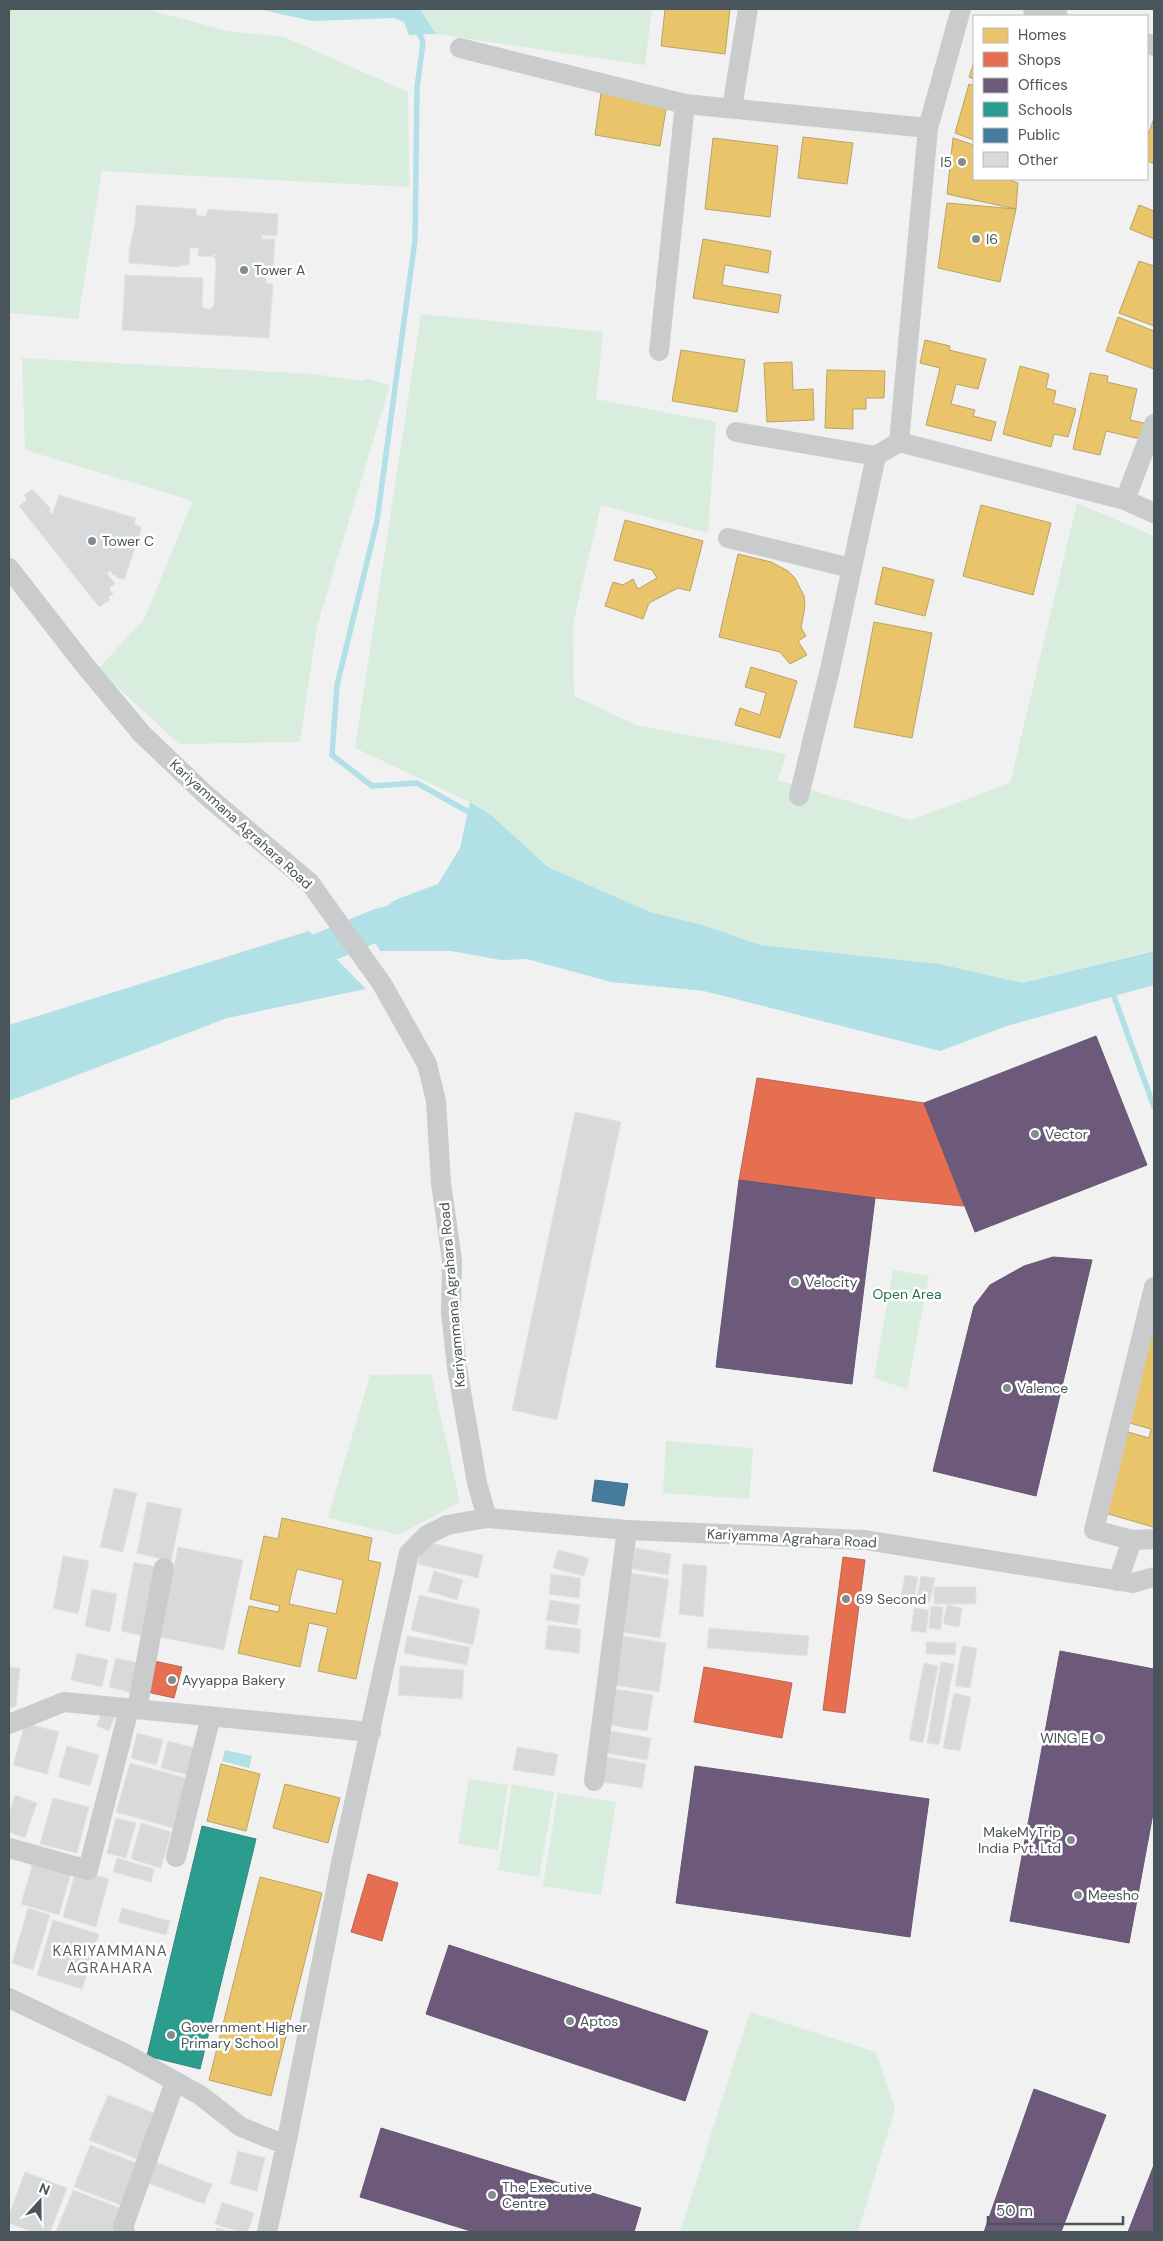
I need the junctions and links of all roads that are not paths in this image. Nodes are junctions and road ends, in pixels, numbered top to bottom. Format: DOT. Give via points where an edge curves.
graph roads {
  1 [pos="748,9"];
  2 [pos="961,9"];
  3 [pos="1033,9"];
  4 [pos="1054,15"];
  5 [pos="460,48"];
  6 [pos="685,104"];
  7 [pos="732,108"];
  8 [pos="928,128"];
  9 [pos="659,351"];
  10 [pos="1154,424"];
  11 [pos="736,432"];
  12 [pos="899,442"];
  13 [pos="876,456"];
  14 [pos="1125,500"];
  15 [pos="1154,513"];
  16 [pos="728,538"];
  17 [pos="9,568"];
  18 [pos="852,568"];
  19 [pos="799,796"];
  20 [pos="1154,1287"];
  21 [pos="487,1518"];
  22 [pos="627,1530"];
  23 [pos="1154,1539"];
  24 [pos="1132,1540"];
  25 [pos="164,1568"];
  26 [pos="1154,1577"];
  27 [pos="1118,1581"];
  28 [pos="133,1709"];
  29 [pos="211,1716"];
  30 [pos="9,1724"];
  31 [pos="371,1732"];
  32 [pos="594,1781"];
  33 [pos="9,1848"];
  34 [pos="176,1857"];
  35 [pos="9,1998"];
  36 [pos="175,2082"];
  37 [pos="286,2145"];
  38 [pos="125,2232"];
  39 [pos="266,2232"];
  1 -- 7 [label="street"];
  2 -- 8 [label="street"];
  3 -- 4 [label="street"];
  5 -- 6 [label="street"];
  6 -- 7 [label="street"];
  6 -- 9 [label="street"];
  7 -- 8 [label="street"];
  8 -- 12 [label="street"];
  10 -- 14 [label="street"];
  11 -- 13 [label="street"];
  12 -- 13 [label="street"];
  12 -- 14 [label="street"];
  13 -- 18 [label="street"];
  14 -- 15 [label="street"];
  16 -- 18 [label="street"];
  17 -- 21 [label="street, Kariyammana Agrahara Road" via="142,734 206,795 310,883 382,984 427,1064 436,1101 441,1183 452,1260 451,1312 457,1368 477,1482"];
  18 -- 19 [label="street"];
  20 -- 24 [label="street" via="1094,1530"];
  21 -- 22 [label="street, Kariyamma Agrahara Road"];
  21 -- 31 [label="street, Kariyamma Agrahara Road" via="447,1524 428,1535 409,1553"];
  22 -- 27 [label="street, Kariyamma Agrahara Road" via="865,1540"];
  22 -- 32 [label="street"];
  23 -- 24 [label="street"];
  24 -- 27 [label="street"];
  25 -- 28 [label="street"];
  26 -- 27 [label="street, Kariyamma Agrahara Road" via="1133,1583"];
  28 -- 29 [label="street"];
  28 -- 30 [label="street" via="64,1702"];
  28 -- 33 [label="street" via="88,1870"];
  29 -- 31 [label="street"];
  29 -- 34 [label="street"];
  31 -- 37 [label="street, Kariyamma Agrahara Road" via="339,1873"];
  35 -- 36 [label="street" via="126,2054"];
  36 -- 37 [label="street" via="200,2096 241,2127"];
  36 -- 38 [label="street" via="123,2227"];
  37 -- 39 [label="street, Kariyamma Agrahara Road"];
}
